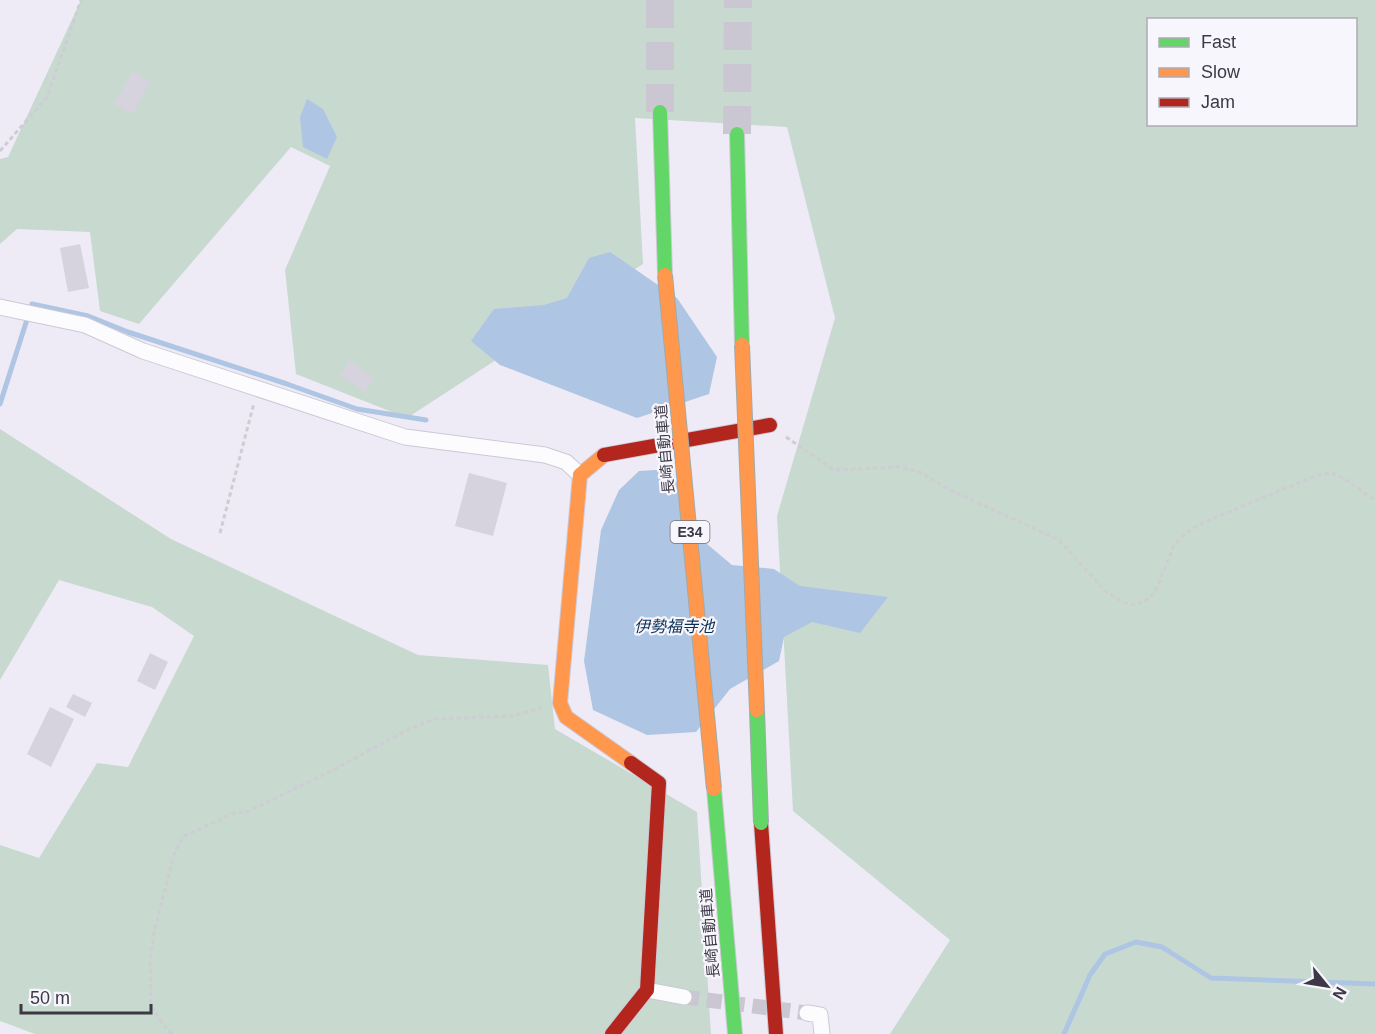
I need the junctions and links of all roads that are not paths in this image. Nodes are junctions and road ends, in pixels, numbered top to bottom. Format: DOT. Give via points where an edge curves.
graph roads {
  1 [pos="660,112"];
  2 [pos="737,134"];
  3 [pos="0,307"];
  4 [pos="770,425"];
  5 [pos="580,476"];
  6 [pos="647,990"];
  7 [pos="684,997"];
  8 [pos="807,1013"];
  9 [pos="612,1034"];
  10 [pos="735,1034"];
  11 [pos="776,1034"];
  12 [pos="822,1034"];
  1 -- 10 [label="main road, 長崎自動車道 / E34, bridge" via="665,275"];
  2 -- 11 [label="main road, bridge" via="761,823"];
  3 -- 5 [label="street" via="85,325 143,351 405,437 545,455 566,462"];
  4 -- 5 [label="main road" via="601,456"];
  5 -- 6 [label="main road" via="560,703 566,717 659,783"];
  6 -- 7 [label="street"];
  6 -- 9 [label="main road"];
  8 -- 12 [label="street" via="820,1015"];
}
